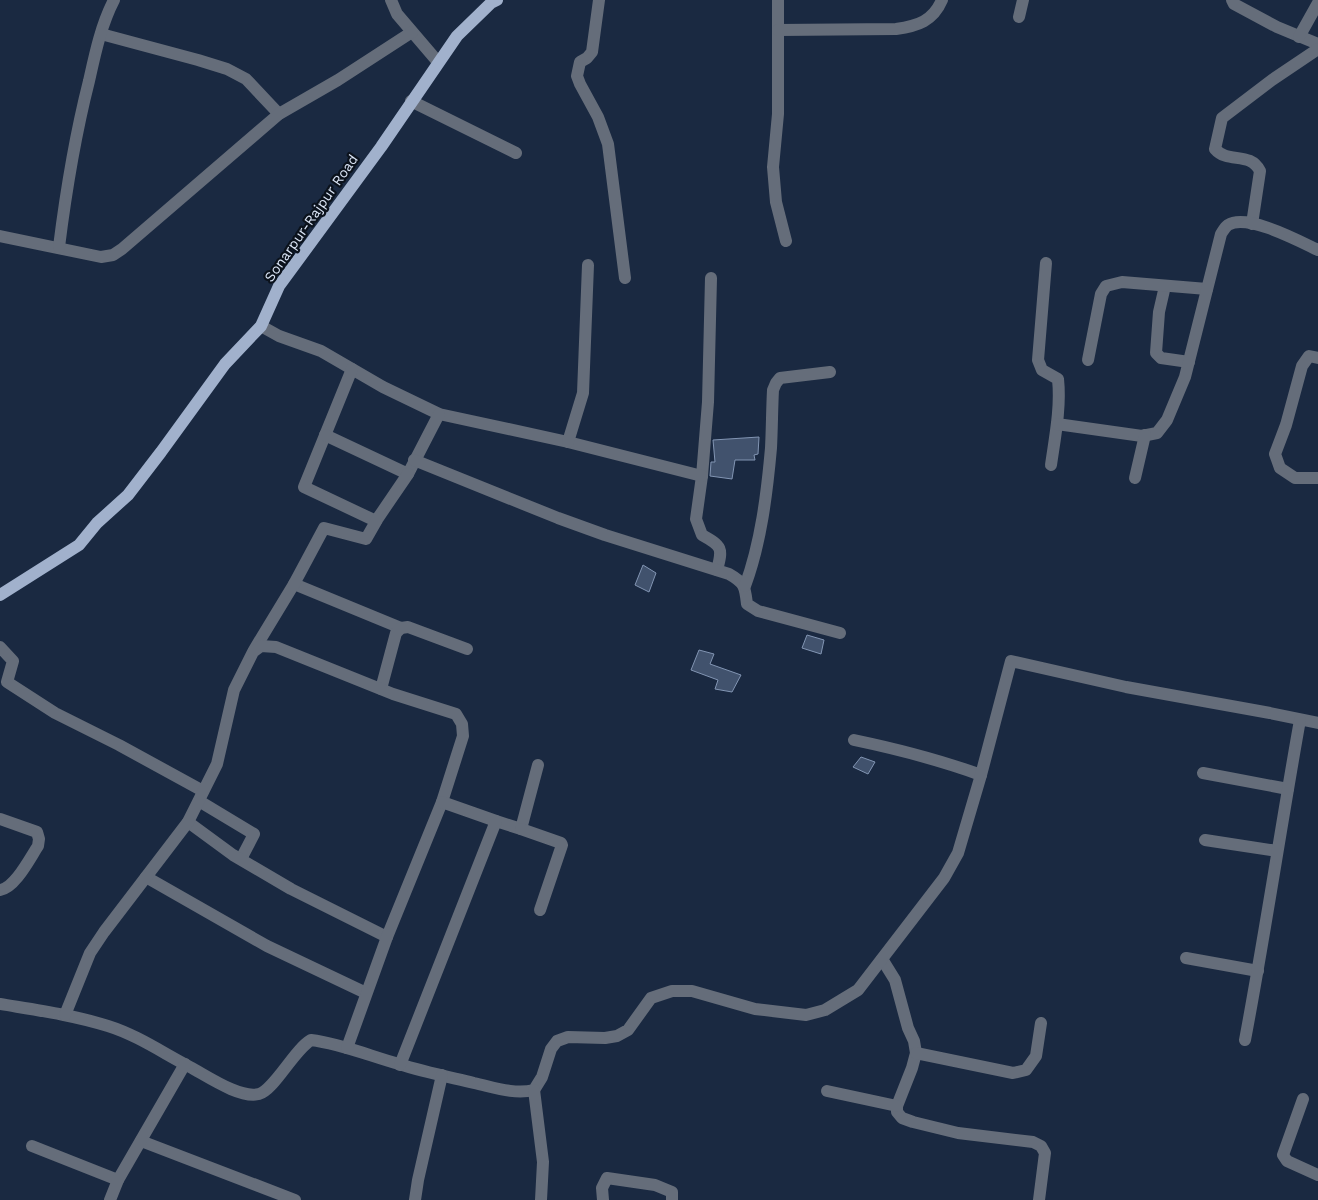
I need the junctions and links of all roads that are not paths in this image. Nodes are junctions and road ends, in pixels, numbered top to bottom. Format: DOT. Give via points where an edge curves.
graph roads {
  1 [pos="114,0"];
  2 [pos="391,0"];
  3 [pos="599,0"];
  4 [pos="778,0"];
  5 [pos="942,0"];
  6 [pos="1023,0"];
  7 [pos="1232,0"];
  8 [pos="1308,0"];
  9 [pos="493,1"];
  10 [pos="1318,4"];
  11 [pos="1019,17"];
  12 [pos="778,30"];
  13 [pos="412,32"];
  14 [pos="101,34"];
  15 [pos="1299,36"];
  16 [pos="1318,44"];
  17 [pos="1318,49"];
  18 [pos="438,62"];
  19 [pos="411,101"];
  20 [pos="279,114"];
  21 [pos="516,153"];
  22 [pos="1252,224"];
  23 [pos="0,236"];
  24 [pos="786,241"];
  25 [pos="59,248"];
  26 [pos="1318,250"];
  27 [pos="1046,263"];
  28 [pos="588,265"];
  29 [pos="624,278"];
  30 [pos="711,278"];
  31 [pos="1165,286"];
  32 [pos="1207,289"];
  33 [pos="261,326"];
  34 [pos="1318,358"];
  35 [pos="1088,360"];
  36 [pos="1189,362"];
  37 [pos="352,369"];
  38 [pos="830,372"];
  39 [pos="439,414"];
  40 [pos="1057,424"];
  41 [pos="325,435"];
  42 [pos="1145,435"];
  43 [pos="568,442"];
  44 [pos="414,460"];
  45 [pos="1051,465"];
  46 [pos="408,474"];
  47 [pos="702,476"];
  48 [pos="1135,478"];
  49 [pos="1318,478"];
  50 [pos="376,521"];
  51 [pos="717,570"];
  52 [pos="294,584"];
  53 [pos="745,586"];
  54 [pos="0,595"];
  55 [pos="401,628"];
  56 [pos="840,632"];
  57 [pos="0,647"];
  58 [pos="467,650"];
  59 [pos="253,652"];
  60 [pos="381,689"];
  61 [pos="1300,720"];
  62 [pos="1318,723"];
  63 [pos="854,740"];
  64 [pos="538,765"];
  65 [pos="1202,773"];
  66 [pos="981,775"];
  67 [pos="1288,789"];
  68 [pos="201,796"];
  69 [pos="442,802"];
  70 [pos="0,819"];
  71 [pos="188,822"];
  72 [pos="496,822"];
  73 [pos="521,829"];
  74 [pos="1204,840"];
  75 [pos="1277,851"];
  76 [pos="241,860"];
  77 [pos="146,877"];
  78 [pos="0,890"];
  79 [pos="540,910"];
  80 [pos="387,937"];
  81 [pos="1186,958"];
  82 [pos="882,959"];
  83 [pos="1258,971"];
  84 [pos="366,993"];
  85 [pos="0,1004"];
  86 [pos="65,1015"];
  87 [pos="1040,1023"];
  88 [pos="1246,1040"];
  89 [pos="347,1048"];
  90 [pos="916,1053"];
  91 [pos="185,1064"];
  92 [pos="400,1065"];
  93 [pos="442,1075"];
  94 [pos="534,1090"];
  95 [pos="827,1091"];
  96 [pos="1303,1099"];
  97 [pos="897,1106"];
  98 [pos="141,1140"];
  99 [pos="32,1146"];
  100 [pos="1318,1175"];
  101 [pos="118,1180"];
  102 [pos="110,1200"];
  103 [pos="295,1200"];
  104 [pos="415,1200"];
  105 [pos="541,1200"];
  106 [pos="603,1200"];
  107 [pos="672,1200"];
  108 [pos="1038,1200"];
  1 -- 14 [label="street"];
  2 -- 13 [label="street" via="396,14"];
  3 -- 29 [label="street" via="592,52 580,62 577,76 608,144"];
  4 -- 12 [label="street"];
  5 -- 12 [label="street" via="937,11 914,27"];
  6 -- 11 [label="street"];
  7 -- 15 [label="street" via="1234,4"];
  8 -- 10 [label="street"];
  9 -- 18 [label="main road, Sonarpur-Rajpur Road" via="457,36"];
  10 -- 15 [label="street"];
  12 -- 24 [label="street" via="778,114 773,167 776,202"];
  13 -- 18 [label="street"];
  13 -- 20 [label="street"];
  14 -- 20 [label="street" via="227,69 246,79"];
  14 -- 25 [label="street" via="78,124"];
  15 -- 16 [label="street"];
  17 -- 22 [label="street" via="1222,118 1215,149 1220,155 1250,160 1260,171"];
  18 -- 19 [label="main road, Sonarpur-Rajpur Road"];
  19 -- 21 [label="street"];
  19 -- 33 [label="main road, Sonarpur-Rajpur Road" via="279,286"];
  20 -- 25 [label="street" via="113,255 101,257"];
  22 -- 26 [label="street" via="1271,228"];
  22 -- 32 [label="street" via="1240,221 1227,225 1221,234"];
  23 -- 25 [label="street"];
  27 -- 40 [label="street" via="1038,360 1042,370 1058,379"];
  28 -- 43 [label="street" via="583,393"];
  30 -- 47 [label="street" via="708,402"];
  31 -- 32 [label="street"];
  31 -- 35 [label="street" via="1122,282 1106,286 1101,294"];
  31 -- 36 [label="street" via="1156,353 1161,358"];
  32 -- 36 [label="street"];
  33 -- 37 [label="street" via="321,351"];
  33 -- 54 [label="main road, Sonarpur-Rajpur Road" via="226,364 128,494 79,545"];
  34 -- 49 [label="street" via="1309,356 1302,366 1275,454 1280,468 1295,478"];
  36 -- 42 [label="street" via="1167,420 1158,433"];
  37 -- 39 [label="street"];
  37 -- 41 [label="street"];
  38 -- 53 [label="street" via="780,378 776,383 763,512 753,564"];
  39 -- 43 [label="street"];
  39 -- 44 [label="street"];
  40 -- 42 [label="street"];
  40 -- 45 [label="street"];
  41 -- 46 [label="street"];
  41 -- 50 [label="street" via="304,486"];
  42 -- 48 [label="street"];
  43 -- 47 [label="street"];
  44 -- 46 [label="street"];
  44 -- 51 [label="street" via="558,518"];
  46 -- 50 [label="street"];
  47 -- 51 [label="street" via="696,519 702,535 720,547"];
  50 -- 52 [label="street" via="366,539 324,528"];
  51 -- 53 [label="street" via="738,579"];
  52 -- 55 [label="street"];
  52 -- 59 [label="street"];
  53 -- 56 [label="street" via="747,604 758,611"];
  55 -- 58 [label="street" via="408,627"];
  55 -- 60 [label="street" via="396,633"];
  57 -- 68 [label="street" via="13,662 7,682"];
  59 -- 60 [label="street" via="261,646 276,648"];
  59 -- 68 [label="street" via="234,690 217,764"];
  60 -- 69 [label="street" via="456,714 462,724 462,736"];
  61 -- 62 [label="street"];
  61 -- 66 [label="street" via="1011,661"];
  61 -- 67 [label="street"];
  63 -- 66 [label="street"];
  64 -- 73 [label="street"];
  65 -- 67 [label="street"];
  66 -- 82 [label="street" via="958,852 944,878"];
  67 -- 75 [label="street"];
  68 -- 71 [label="street"];
  68 -- 76 [label="street" via="254,834"];
  69 -- 72 [label="street"];
  69 -- 80 [label="street"];
  70 -- 78 [label="street" via="37,832 39,839 38,846 15,880"];
  71 -- 76 [label="street"];
  71 -- 77 [label="street"];
  72 -- 73 [label="street"];
  72 -- 92 [label="street"];
  73 -- 79 [label="street" via="562,845"];
  74 -- 75 [label="street"];
  75 -- 83 [label="street"];
  76 -- 80 [label="street"];
  77 -- 84 [label="street" via="267,946"];
  77 -- 86 [label="street" via="90,953"];
  80 -- 84 [label="street"];
  81 -- 83 [label="street"];
  82 -- 90 [label="street" via="895,980"];
  82 -- 94 [label="street" via="858,990 826,1010 806,1014 755,1009 692,991 672,991 651,998 628,1030 617,1036 568,1037 558,1041 551,1049"];
  83 -- 88 [label="street"];
  84 -- 89 [label="street"];
  85 -- 86 [label="street"];
  86 -- 91 [label="street" via="110,1027"];
  87 -- 90 [label="street" via="1036,1056 1026,1070 1013,1073"];
  89 -- 91 [label="street" via="311,1040 261,1094 238,1092"];
  89 -- 92 [label="street"];
  90 -- 97 [label="street"];
  91 -- 98 [label="street"];
  92 -- 93 [label="street"];
  93 -- 94 [label="street" via="505,1090"];
  93 -- 104 [label="street"];
  94 -- 105 [label="street" via="543,1162"];
  95 -- 97 [label="street"];
  96 -- 100 [label="street" via="1283,1155 1287,1161"];
  97 -- 108 [label="street" via="902,1118 913,1122 958,1133 1034,1142 1041,1146 1045,1153"];
  98 -- 101 [label="street"];
  98 -- 103 [label="street"];
  99 -- 101 [label="street"];
  101 -- 102 [label="street"];
  106 -- 107 [label="street" via="602,1188 607,1178 655,1185 672,1192"];
}
